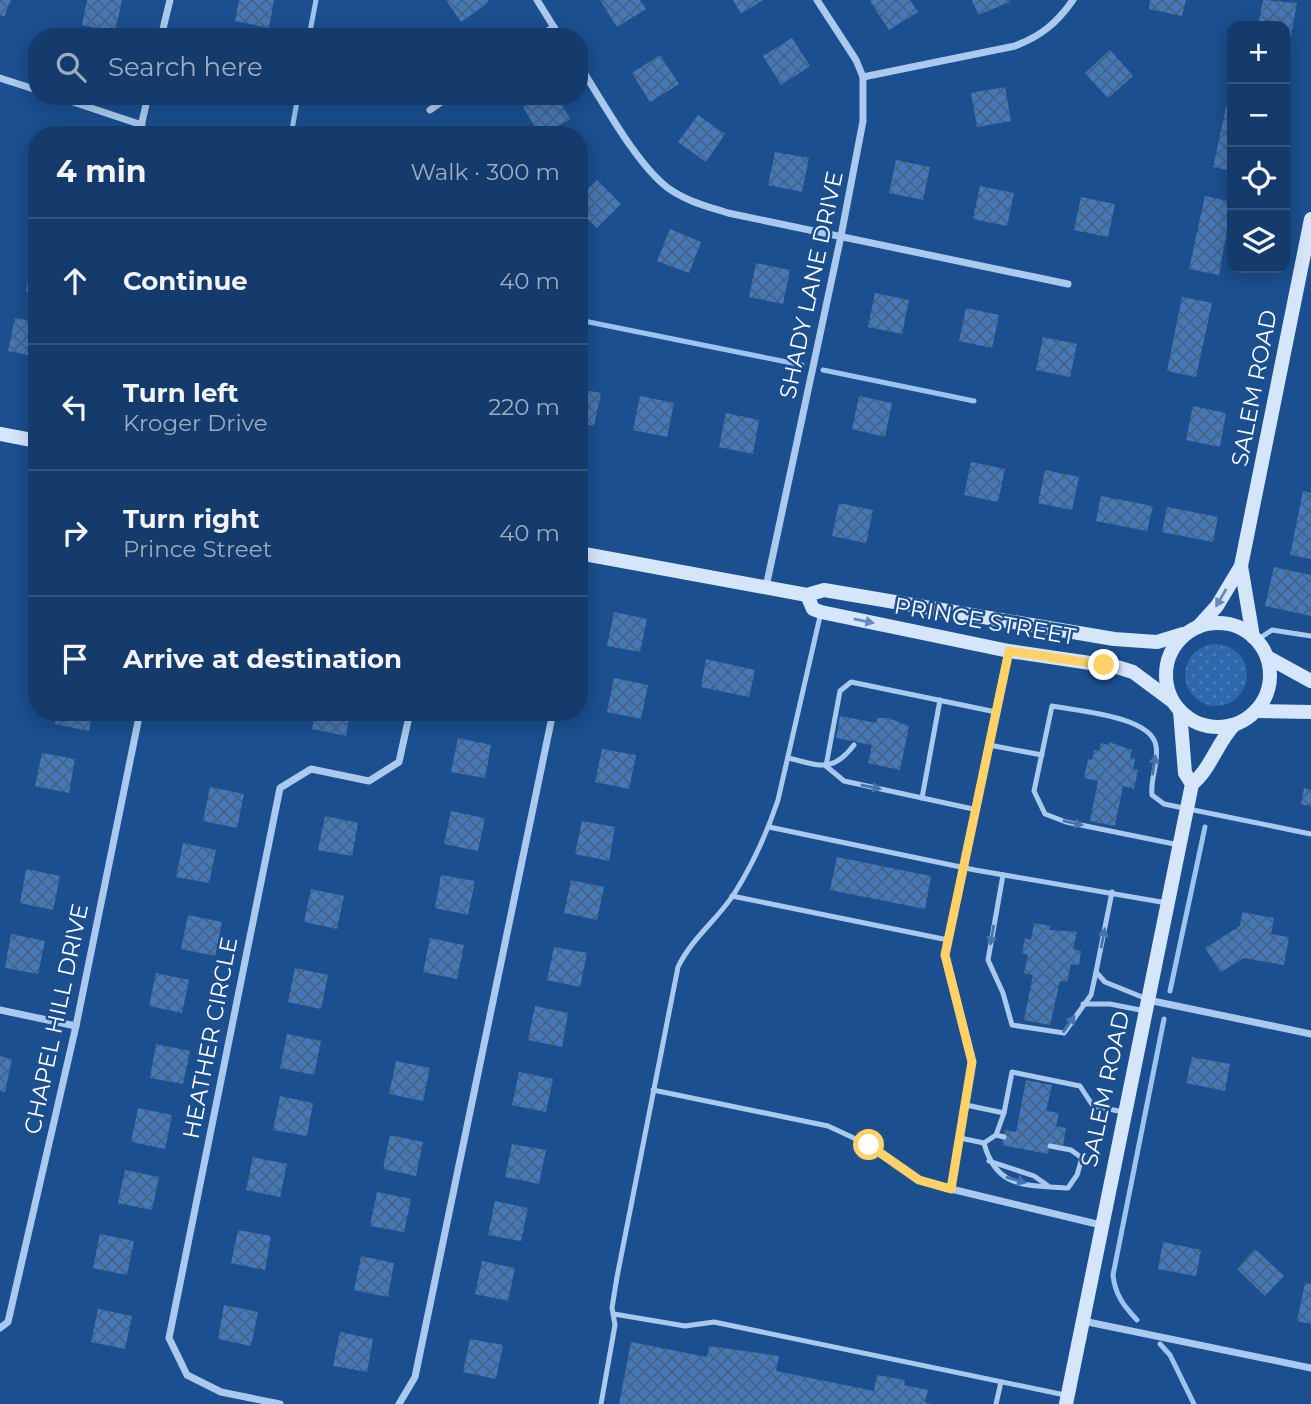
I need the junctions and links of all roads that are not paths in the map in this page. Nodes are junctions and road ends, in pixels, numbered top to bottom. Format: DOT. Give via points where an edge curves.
graph roads {
  1 [pos="170,0"];
  2 [pos="537,0"];
  3 [pos="817,0"];
  4 [pos="1073,0"];
  5 [pos="554,27"];
  6 [pos="163,28"];
  7 [pos="863,77"];
  8 [pos="0,78"];
  9 [pos="588,78"];
  10 [pos="28,87"];
  11 [pos="82,105"];
  12 [pos="146,105"];
  13 [pos="437,105"];
  14 [pos="430,110"];
  15 [pos="142,125"];
  16 [pos="1311,219"];
  17 [pos="841,236"];
  18 [pos="1068,284"];
  19 [pos="0,434"];
  20 [pos="28,439"];
  21 [pos="588,555"];
  22 [pos="1241,566"];
  23 [pos="766,587"];
  24 [pos="807,596"];
  25 [pos="928,608"];
  26 [pos="821,612"];
  27 [pos="1198,627"];
  28 [pos="1183,634"];
  29 [pos="1311,636"];
  30 [pos="1255,638"];
  31 [pos="1009,651"];
  32 [pos="1267,657"];
  33 [pos="1311,681"];
  34 [pos="940,700"];
  35 [pos="1176,706"];
  36 [pos="1256,711"];
  37 [pos="996,712"];
  38 [pos="1311,712"];
  39 [pos="139,721"];
  40 [pos="408,721"];
  41 [pos="551,721"];
  42 [pos="1234,725"];
  43 [pos="853,745"];
  44 [pos="989,745"];
  45 [pos="1042,755"];
  46 [pos="789,758"];
  47 [pos="826,766"];
  48 [pos="1192,784"];
  49 [pos="922,798"];
  50 [pos="974,808"];
  51 [pos="1187,809"];
  52 [pos="769,827"];
  53 [pos="1311,834"];
  54 [pos="1179,845"];
  55 [pos="962,867"];
  56 [pos="1003,875"];
  57 [pos="1112,891"];
  58 [pos="732,896"];
  59 [pos="1167,903"];
  60 [pos="948,940"];
  61 [pos="1096,972"];
  62 [pos="1083,1004"];
  63 [pos="1146,1005"];
  64 [pos="0,1010"];
  65 [pos="76,1026"];
  66 [pos="1311,1034"];
  67 [pos="653,1090"];
  68 [pos="966,1105"];
  69 [pos="1124,1112"];
  70 [pos="1004,1113"];
  71 [pos="996,1135"];
  72 [pos="1004,1137"];
  73 [pos="960,1138"];
  74 [pos="984,1143"];
  75 [pos="1050,1146"];
  76 [pos="989,1161"];
  77 [pos="1050,1187"];
  78 [pos="951,1189"];
  79 [pos="1101,1225"];
  80 [pos="614,1314"];
  81 [pos="1083,1321"];
  82 [pos="0,1328"];
  83 [pos="1311,1368"];
  84 [pos="1001,1382"];
  85 [pos="1067,1400"];
  86 [pos="280,1404"];
  87 [pos="399,1404"];
  88 [pos="601,1404"];
  89 [pos="996,1404"];
  1 -- 6 [label="street"];
  2 -- 5 [label="street"];
  3 -- 7 [label="street"];
  4 -- 7 [label="street" via="1052,26 1015,46"];
  7 -- 17 [label="street, SHADY LANE DRIVE" via="860,145"];
  8 -- 10 [label="street"];
  9 -- 17 [label="street" via="649,170 667,187 692,202 727,213"];
  11 -- 15 [label="street"];
  12 -- 15 [label="street"];
  13 -- 14 [label="street"];
  16 -- 22 [label="main road, SALEM ROAD"];
  17 -- 18 [label="street"];
  17 -- 23 [label="street, SHADY LANE DRIVE"];
  19 -- 20 [label="main road"];
  21 -- 23 [label="main road, PRINCE STREET"];
  22 -- 27 [label="main road, SALEM ROAD, one-way"];
  22 -- 30 [label="main road, SALEM ROAD"];
  23 -- 24 [label="main road, PRINCE STREET"];
  24 -- 25 [label="main road, PRINCE STREET" via="824,590"];
  24 -- 26 [label="main road" via="813,610"];
  25 -- 26 [label="main road, PRINCE STREET" via="909,613 842,601 830,602"];
  25 -- 28 [label="main road, PRINCE STREET" via="1138,642"];
  26 -- 31 [label="main road, PRINCE STREET, one-way"];
  26 -- 46 [label="lane"];
  27 -- 28 [label="main road"];
  27 -- 30 [label="main road" via="1227,624"];
  28 -- 35 [label="main road" via="1170,653 1165,673"];
  29 -- 30 [label="lane" via="1272,630"];
  30 -- 32 [label="main road"];
  31 -- 35 [label="main road, PRINCE STREET" via="1133,672"];
  31 -- 37 [label="street"];
  32 -- 33 [label="main road"];
  32 -- 36 [label="main road" via="1270,685"];
  34 -- 37 [label="lane"];
  34 -- 47 [label="lane" via="851,682 840,691"];
  34 -- 49 [label="lane"];
  35 -- 42 [label="main road" via="1205,726"];
  35 -- 48 [label="main road, SALEM ROAD" via="1185,773"];
  36 -- 38 [label="main road"];
  36 -- 42 [label="main road"];
  37 -- 44 [label="street"];
  39 -- 65 [label="street, CHAPEL HILL DRIVE"];
  40 -- 86 [label="street, HEATHER CIRCLE" via="400,762 369,781 311,769 280,788 169,1338 187,1375 221,1392"];
  41 -- 87 [label="street" via="415,1377"];
  42 -- 48 [label="main road, SALEM ROAD" via="1217,744 1203,776"];
  43 -- 47 [label="lane" via="836,764"];
  44 -- 45 [label="lane"];
  44 -- 50 [label="street"];
  51 -- 45 [label="lane, one-way" via="1164,804 1152,795 1156,744 1151,732 1136,723 1052,706"];
  45 -- 54 [label="lane, one-way" via="1034,791 1045,814"];
  46 -- 47 [label="lane"];
  46 -- 52 [label="lane"];
  47 -- 49 [label="lane, one-way" via="844,781"];
  48 -- 51 [label="main road, SALEM ROAD"];
  49 -- 50 [label="lane"];
  50 -- 55 [label="street"];
  51 -- 53 [label="lane"];
  51 -- 54 [label="main road, SALEM ROAD"];
  52 -- 55 [label="lane"];
  52 -- 58 [label="lane"];
  54 -- 59 [label="main road, SALEM ROAD"];
  55 -- 56 [label="lane"];
  55 -- 60 [label="street"];
  56 -- 57 [label="lane"];
  56 -- 62 [label="lane, one-way" via="988,960 1012,1025 1064,1033"];
  57 -- 59 [label="lane"];
  61 -- 57 [label="lane, one-way"];
  58 -- 60 [label="lane"];
  58 -- 67 [label="lane" via="688,947 678,967"];
  59 -- 63 [label="main road, SALEM ROAD"];
  60 -- 68 [label="street" via="947,969 972,1051"];
  61 -- 62 [label="lane" via="1091,995"];
  61 -- 63 [label="lane"];
  62 -- 63 [label="lane"];
  63 -- 66 [label="street"];
  63 -- 69 [label="main road, SALEM ROAD"];
  64 -- 65 [label="street"];
  65 -- 82 [label="street, CHAPEL HILL DRIVE" via="8,1322"];
  67 -- 78 [label="lane" via="828,1126 871,1146 919,1180"];
  67 -- 80 [label="lane"];
  68 -- 70 [label="lane"];
  68 -- 73 [label="street"];
  69 -- 70 [label="lane" via="1093,1106 1080,1086 1012,1072"];
  69 -- 79 [label="main road, SALEM ROAD"];
  70 -- 71 [label="lane"];
  71 -- 72 [label="lane"];
  71 -- 74 [label="lane"];
  73 -- 74 [label="lane"];
  73 -- 78 [label="street"];
  74 -- 76 [label="lane"];
  75 -- 77 [label="lane" via="1071,1150 1082,1158 1068,1188"];
  76 -- 77 [label="lane" via="1034,1175"];
  76 -- 77 [label="lane, one-way" via="1006,1178"];
  78 -- 79 [label="street"];
  79 -- 81 [label="main road, SALEM ROAD"];
  80 -- 84 [label="lane" via="685,1326 714,1322"];
  80 -- 88 [label="lane"];
  81 -- 83 [label="street"];
  81 -- 85 [label="main road, SALEM ROAD"];
  84 -- 85 [label="lane"];
  84 -- 89 [label="lane"];
}
